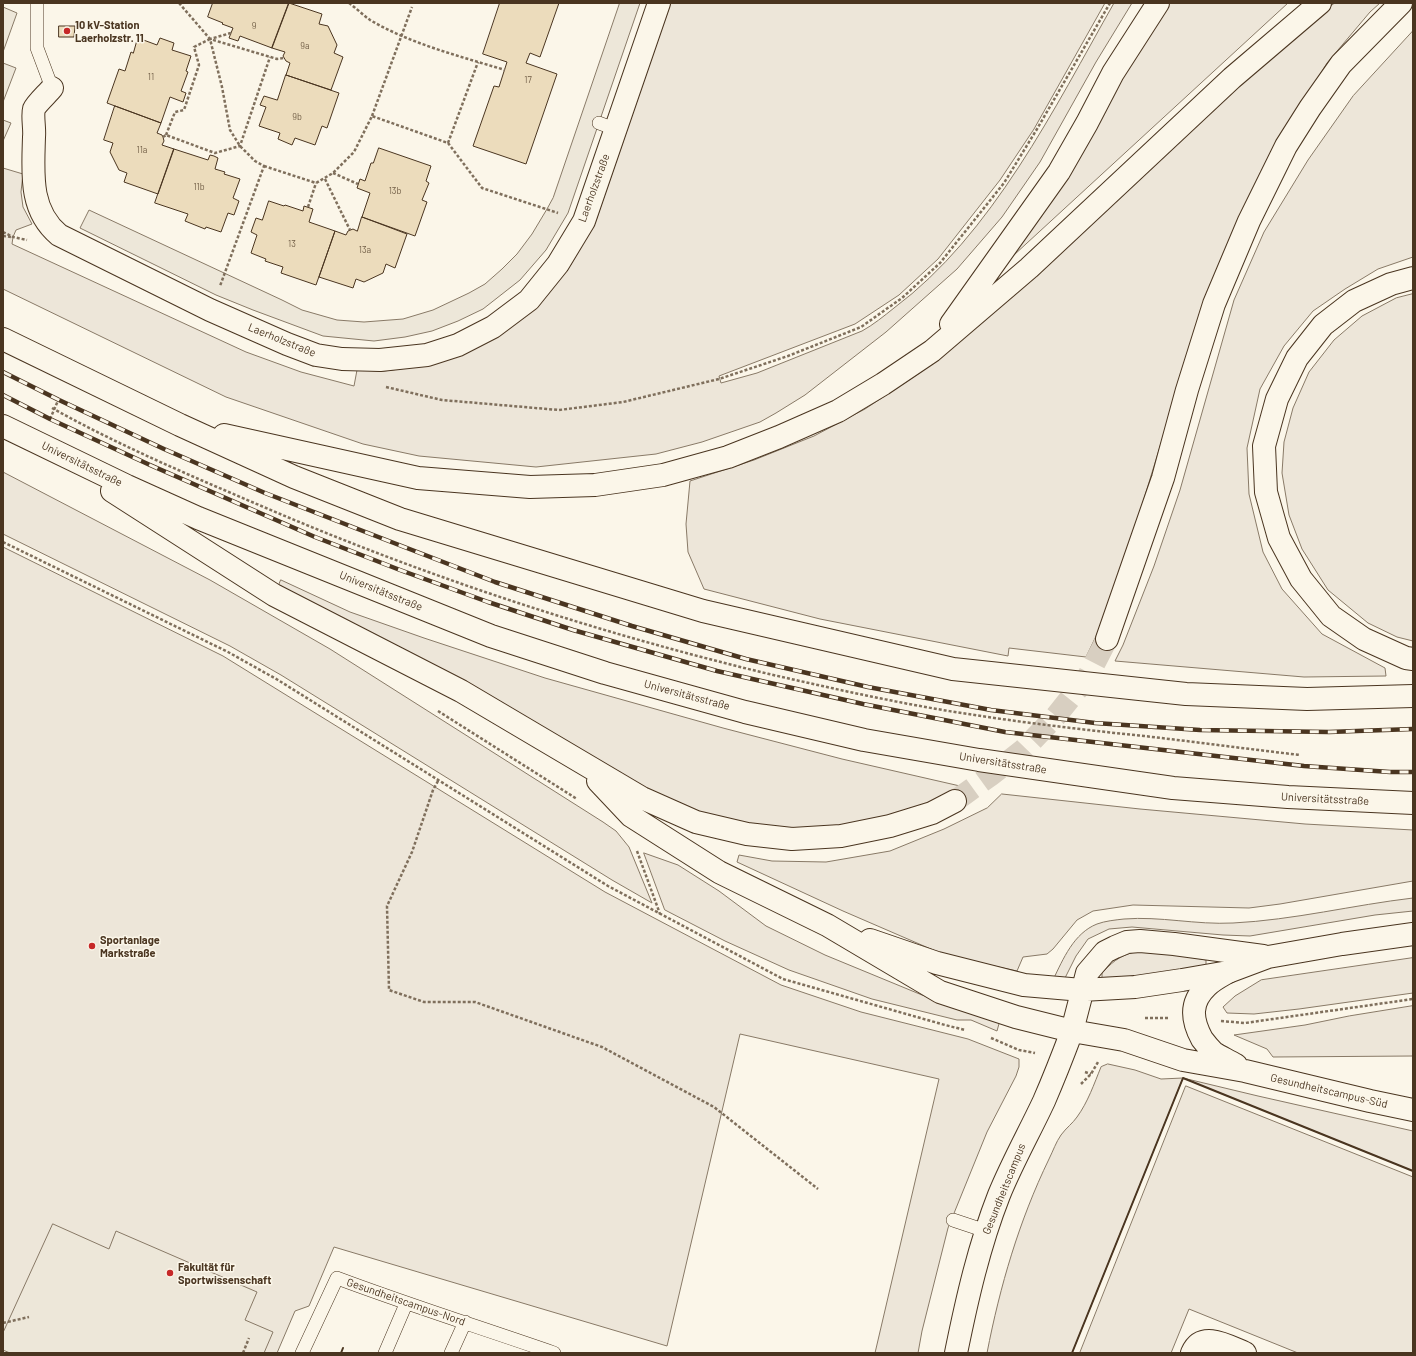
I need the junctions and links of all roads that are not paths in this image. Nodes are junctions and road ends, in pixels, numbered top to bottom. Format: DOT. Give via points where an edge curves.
graph roads {
  1 [pos="37,3"];
  2 [pos="659,3"];
  3 [pos="1158,3"];
  4 [pos="1320,3"];
  5 [pos="1400,3"];
  6 [pos="52,88"];
  7 [pos="1413,278"];
  8 [pos="3,340"];
  9 [pos="932,351"];
  10 [pos="180,425"];
  11 [pos="3,426"];
  12 [pos="32,440"];
  13 [pos="1107,639"];
  14 [pos="1413,659"];
  15 [pos="1413,696"];
  16 [pos="581,762"];
  17 [pos="955,801"];
  18 [pos="1413,803"];
  19 [pos="827,925"];
  20 [pos="1413,934"];
  21 [pos="1268,957"];
  22 [pos="1228,972"];
  23 [pos="1082,990"];
  24 [pos="1072,1031"];
  25 [pos="1245,1071"];
  26 [pos="1413,1110"];
  27 [pos="953,1220"];
  28 [pos="986,1231"];
  29 [pos="406,1304"];
  30 [pos="464,1322"];
  31 [pos="302,1353"];
  32 [pos="385,1353"];
  33 [pos="451,1353"];
  34 [pos="554,1353"];
  35 [pos="956,1353"];
  36 [pos="1192,1353"];
  37 [pos="1245,1353"];
  1 -- 6 [label="lane, Laerholzstraße" via="37,48"];
  2 -- 6 [label="main road, Laerholzstraße" via="607,126 584,221 558,264 529,300 493,327 458,345 427,355 380,360 316,355 210,310 63,238 50,226 37,204 34,189 34,108"];
  3 -- 9 [label="main road" via="1113,72 1059,172"];
  4 -- 9 [label="main road" via="1232,78 1034,263"];
  5 -- 13 [label="main road" via="1341,64 1286,146 1249,221 1214,304 1163,478"];
  7 -- 14 [label="main road" via="1391,284 1354,301 1323,325 1297,358 1277,399 1264,446 1266,492 1270,508 1279,538 1301,580 1331,616 1364,639"];
  8 -- 10 [label="main road"];
  9 -- 10 [label="main road" via="838,411 779,437 728,457 663,475 595,485 530,488 418,478"];
  10 -- 15 [label="main road" via="294,477 400,519 703,611 953,669 1186,694 1307,699"];
  11 -- 12 [label="main road, Universitätsstraße"];
  12 -- 16 [label="main road" via="274,595 461,691"];
  12 -- 18 [label="main road, Universitätsstraße" via="198,518 491,636 605,673 745,712 872,741 979,760 1173,788"];
  16 -- 17 [label="main road" via="642,798 696,822 747,834 792,839 841,836 890,826 932,813"];
  16 -- 19 [label="main road" via="631,816 719,872"];
  19 -- 23 [label="main road" via="937,963 1009,982"];
  19 -- 24 [label="main road, Gesundheitscampus-Süd" via="940,992"];
  20 -- 21 [label="main road"];
  21 -- 22 [label="main road"];
  21 -- 23 [label="main road, Gesundheitscampus" via="1157,942 1127,942 1105,952 1097,960 1087,973"];
  22 -- 23 [label="main road" via="1135,987"];
  22 -- 25 [label="main road, Gesundheitscampus-Süd" via="1207,986 1198,998 1193,1018 1196,1029 1213,1052"];
  23 -- 24 [label="main road, Gesundheitscampus"];
  24 -- 25 [label="main road, Gesundheitscampus-Süd" via="1124,1040 1183,1060"];
  24 -- 28 [label="main road, Gesundheitscampus" via="1061,1062 999,1195"];
  25 -- 26 [label="main road, Gesundheitscampus-Süd"];
  27 -- 28 [label="lane"];
  28 -- 35 [label="main road, Gesundheitscampus" via="978,1255"];
  29 -- 30 [label="lane, Gesundheitscampus-Nord"];
  29 -- 31 [label="lane, Gesundheitscampus-Nord" via="337,1278"];
  29 -- 32 [label="lane"];
  30 -- 33 [label="lane"];
  30 -- 34 [label="lane, Gesundheitscampus-Nord"];
  36 -- 37 [label="main road" via="1202,1342 1214,1340"];
}
